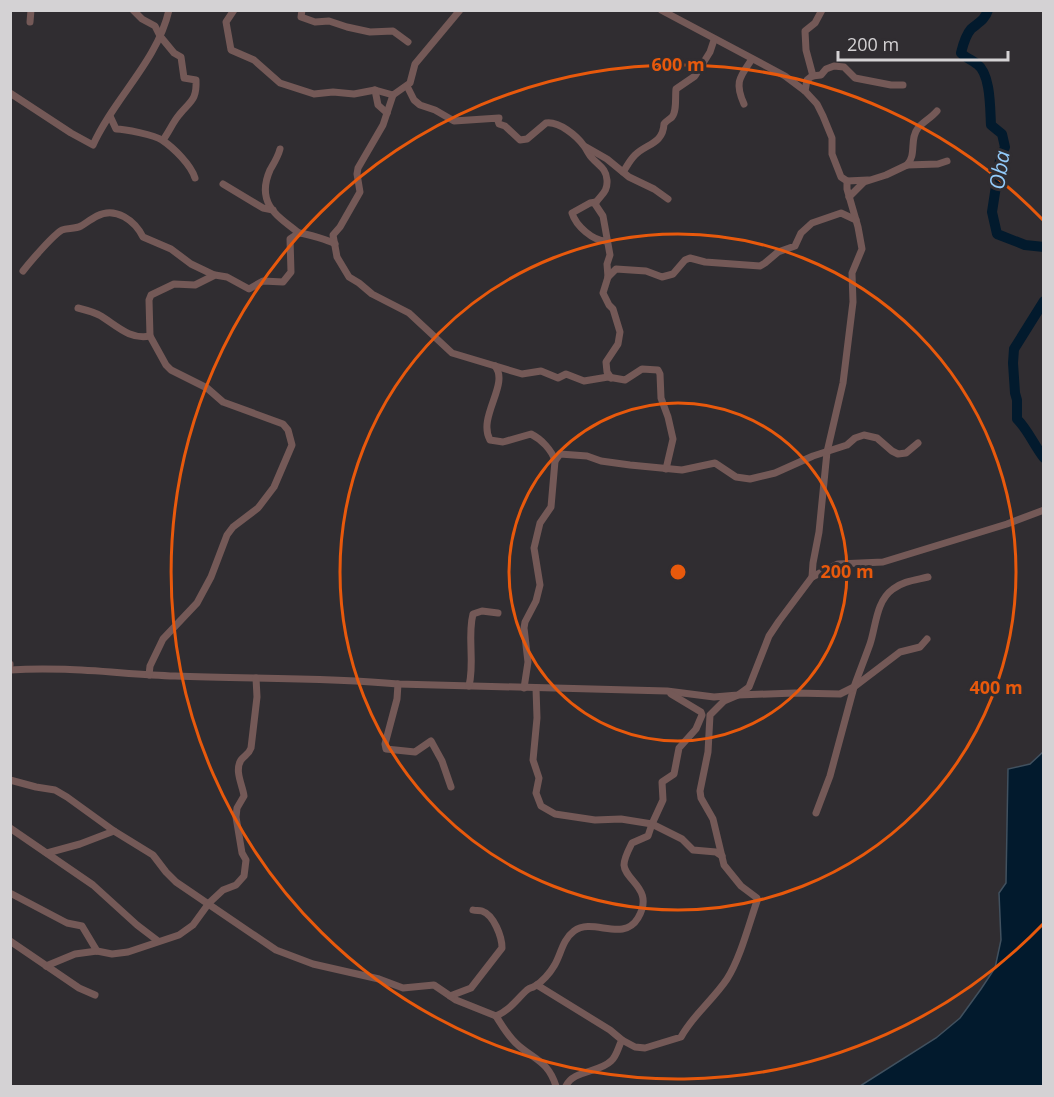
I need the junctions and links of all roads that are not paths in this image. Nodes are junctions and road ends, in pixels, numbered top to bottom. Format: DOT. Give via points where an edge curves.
graph roads {
  1 [pos="31,10"];
  2 [pos="132,10"];
  3 [pos="169,10"];
  4 [pos="234,10"];
  5 [pos="302,10"];
  6 [pos="460,10"];
  7 [pos="661,10"];
  8 [pos="822,10"];
  9 [pos="30,22"];
  10 [pos="160,36"];
  11 [pos="714,40"];
  12 [pos="408,42"];
  13 [pos="752,59"];
  14 [pos="813,76"];
  15 [pos="903,85"];
  16 [pos="407,86"];
  17 [pos="375,90"];
  18 [pos="805,91"];
  19 [pos="10,93"];
  20 [pos="393,95"];
  21 [pos="744,104"];
  22 [pos="937,111"];
  23 [pos="387,113"];
  24 [pos="110,116"];
  25 [pos="163,141"];
  26 [pos="584,145"];
  27 [pos="280,149"];
  28 [pos="947,161"];
  29 [pos="906,165"];
  30 [pos="623,171"];
  31 [pos="195,178"];
  32 [pos="868,180"];
  33 [pos="847,181"];
  34 [pos="223,184"];
  35 [pos="849,197"];
  36 [pos="669,199"];
  37 [pos="596,202"];
  38 [pos="273,210"];
  39 [pos="856,220"];
  40 [pos="299,233"];
  41 [pos="606,241"];
  42 [pos="335,244"];
  43 [pos="201,270"];
  44 [pos="23,271"];
  45 [pos="215,275"];
  46 [pos="608,277"];
  47 [pos="205,280"];
  48 [pos="78,308"];
  49 [pos="150,336"];
  50 [pos="495,366"];
  51 [pos="611,378"];
  52 [pos="918,443"];
  53 [pos="827,452"];
  54 [pos="555,460"];
  55 [pos="666,469"];
  56 [pos="1044,510"];
  57 [pos="812,576"];
  58 [pos="928,577"];
  59 [pos="498,613"];
  60 [pos="927,639"];
  61 [pos="10,670"];
  62 [pos="149,675"];
  63 [pos="256,678"];
  64 [pos="398,684"];
  65 [pos="469,686"];
  66 [pos="854,687"];
  67 [pos="524,688"];
  68 [pos="536,688"];
  69 [pos="667,691"];
  70 [pos="840,694"];
  71 [pos="738,695"];
  72 [pos="850,702"];
  73 [pos="10,780"];
  74 [pos="451,787"];
  75 [pos="816,813"];
  76 [pos="652,824"];
  77 [pos="10,828"];
  78 [pos="114,831"];
  79 [pos="47,853"];
  80 [pos="723,856"];
  81 [pos="10,893"];
  82 [pos="209,903"];
  83 [pos="473,910"];
  84 [pos="158,940"];
  85 [pos="10,941"];
  86 [pos="97,951"];
  87 [pos="46,966"];
  88 [pos="537,985"];
  89 [pos="95,995"];
  90 [pos="450,996"];
  91 [pos="496,1016"];
  92 [pos="622,1040"];
  93 [pos="556,1086"];
  94 [pos="566,1086"];
  1 -- 9 [label="street"];
  2 -- 10 [label="street" via="154,26"];
  3 -- 10 [label="street"];
  4 -- 17 [label="street" via="226,21 231,50 254,60 280,83 314,94"];
  5 -- 12 [label="street" via="302,17 315,22 329,21 370,32 393,31"];
  6 -- 16 [label="street" via="415,64"];
  7 -- 11 [label="street"];
  8 -- 14 [label="street" via="805,32"];
  10 -- 24 [label="street"];
  10 -- 25 [label="street" via="181,57 184,78 196,80 197,92"];
  11 -- 13 [label="street"];
  11 -- 30 [label="street" via="695,76 676,89 675,110 658,140 634,156"];
  13 -- 18 [label="street"];
  13 -- 21 [label="street" via="739,81"];
  14 -- 15 [label="street" via="840,66 855,78"];
  14 -- 18 [label="street" via="807,80"];
  16 -- 20 [label="street"];
  16 -- 26 [label="street" via="420,105 453,121 499,118 499,124 520,140 549,122"];
  17 -- 20 [label="street"];
  17 -- 23 [label="street" via="378,105"];
  18 -- 33 [label="street" via="823,116 832,138 832,154 841,177"];
  19 -- 24 [label="street" via="93,145"];
  20 -- 23 [label="street"];
  22 -- 29 [label="street" via="918,128 912,158"];
  23 -- 42 [label="street" via="358,168 360,192 333,235"];
  24 -- 25 [label="street" via="116,129"];
  25 -- 31 [label="street"];
  26 -- 30 [label="street"];
  26 -- 37 [label="street" via="607,177 604,195"];
  27 -- 38 [label="street" via="264,194"];
  28 -- 29 [label="street"];
  29 -- 32 [label="street"];
  30 -- 36 [label="street"];
  32 -- 33 [label="street"];
  32 -- 35 [label="street"];
  33 -- 35 [label="street"];
  34 -- 38 [label="street"];
  35 -- 39 [label="street"];
  37 -- 41 [label="street" via="603,216"];
  37 -- 41 [label="street" via="572,213 577,224 594,238"];
  38 -- 40 [label="street"];
  39 -- 46 [label="street" via="841,213 812,223 795,246 778,252 760,266 690,258 668,277 646,270 616,269"];
  39 -- 53 [label="street" via="862,249 852,273 853,302 843,383"];
  40 -- 42 [label="street"];
  40 -- 45 [label="street" via="290,239 292,265 289,278 283,282 263,282 249,289"];
  41 -- 46 [label="street" via="610,255"];
  42 -- 50 [label="street" via="338,260 349,277 409,313 452,353"];
  43 -- 44 [label="street" via="171,249 143,237 137,226 122,215 110,213 62,231"];
  43 -- 45 [label="street"];
  43 -- 47 [label="street"];
  45 -- 47 [label="street"];
  46 -- 51 [label="street" via="603,293 620,332 618,344 606,362"];
  47 -- 49 [label="street" via="195,285 174,284 151,295"];
  48 -- 49 [label="street" via="99,315 134,337"];
  49 -- 62 [label="street" via="171,370 207,388 223,402 283,424 292,445 267,498 226,535 211,577 196,603 164,639"];
  50 -- 51 [label="street" via="522,374 541,372 558,378 566,374 584,381"];
  50 -- 54 [label="street" via="499,379 490,408 490,440 502,442 531,434"];
  51 -- 55 [label="street" via="625,380 642,369 660,372 661,398 673,439"];
  52 -- 53 [label="street" via="898,454 877,438 864,435"];
  53 -- 55 [label="street" via="769,476 736,477 715,463 690,470"];
  53 -- 57 [label="street"];
  54 -- 55 [label="street" via="560,454 573,454"];
  54 -- 67 [label="street" via="551,507 540,522 534,548 540,585 524,628 528,662"];
  56 -- 57 [label="street" via="883,562 838,564"];
  57 -- 71 [label="street" via="769,636 749,687"];
  58 -- 66 [label="street" via="893,588 886,596"];
  59 -- 65 [label="street" via="473,614"];
  60 -- 66 [label="street" via="920,647 900,652"];
  61 -- 62 [label="street"];
  62 -- 63 [label="street"];
  63 -- 64 [label="street"];
  63 -- 82 [label="street" via="251,748 239,767 244,796 236,817 246,860 244,876"];
  64 -- 65 [label="street"];
  64 -- 74 [label="street" via="386,749 415,752 431,741"];
  65 -- 67 [label="street"];
  66 -- 70 [label="street"];
  66 -- 72 [label="street"];
  67 -- 68 [label="street"];
  68 -- 69 [label="street"];
  68 -- 76 [label="street" via="533,760 541,806 555,814"];
  69 -- 71 [label="street" via="714,697"];
  69 -- 76 [label="street" via="702,715 696,729 679,748 674,774 662,782 663,800"];
  70 -- 71 [label="street"];
  70 -- 72 [label="street"];
  71 -- 80 [label="street" via="724,701 710,715 700,791"];
  72 -- 75 [label="street"];
  73 -- 78 [label="street" via="55,790"];
  76 -- 80 [label="street" via="682,838 693,850"];
  76 -- 88 [label="street" via="648,836 632,843 624,862 641,892 643,903 638,917 631,926 613,930 575,930 562,945 555,965"];
  77 -- 79 [label="street"];
  78 -- 79 [label="street"];
  78 -- 82 [label="street" via="153,855 170,877"];
  79 -- 84 [label="street" via="93,885"];
  80 -- 92 [label="street" via="731,875 758,898 733,970 681,1037 645,1048"];
  81 -- 86 [label="street" via="66,923 82,926"];
  82 -- 84 [label="street" via="193,925 179,935"];
  82 -- 90 [label="street" via="276,950 403,988 434,985"];
  83 -- 90 [label="street" via="488,914 502,948 471,987"];
  84 -- 86 [label="street" via="128,952"];
  85 -- 87 [label="street"];
  86 -- 87 [label="street" via="75,954"];
  87 -- 89 [label="street"];
  88 -- 91 [label="street"];
  88 -- 92 [label="street"];
  90 -- 91 [label="street"];
  91 -- 93 [label="street" via="508,1035 551,1071"];
  92 -- 94 [label="street" via="609,1064 574,1078"];
}
